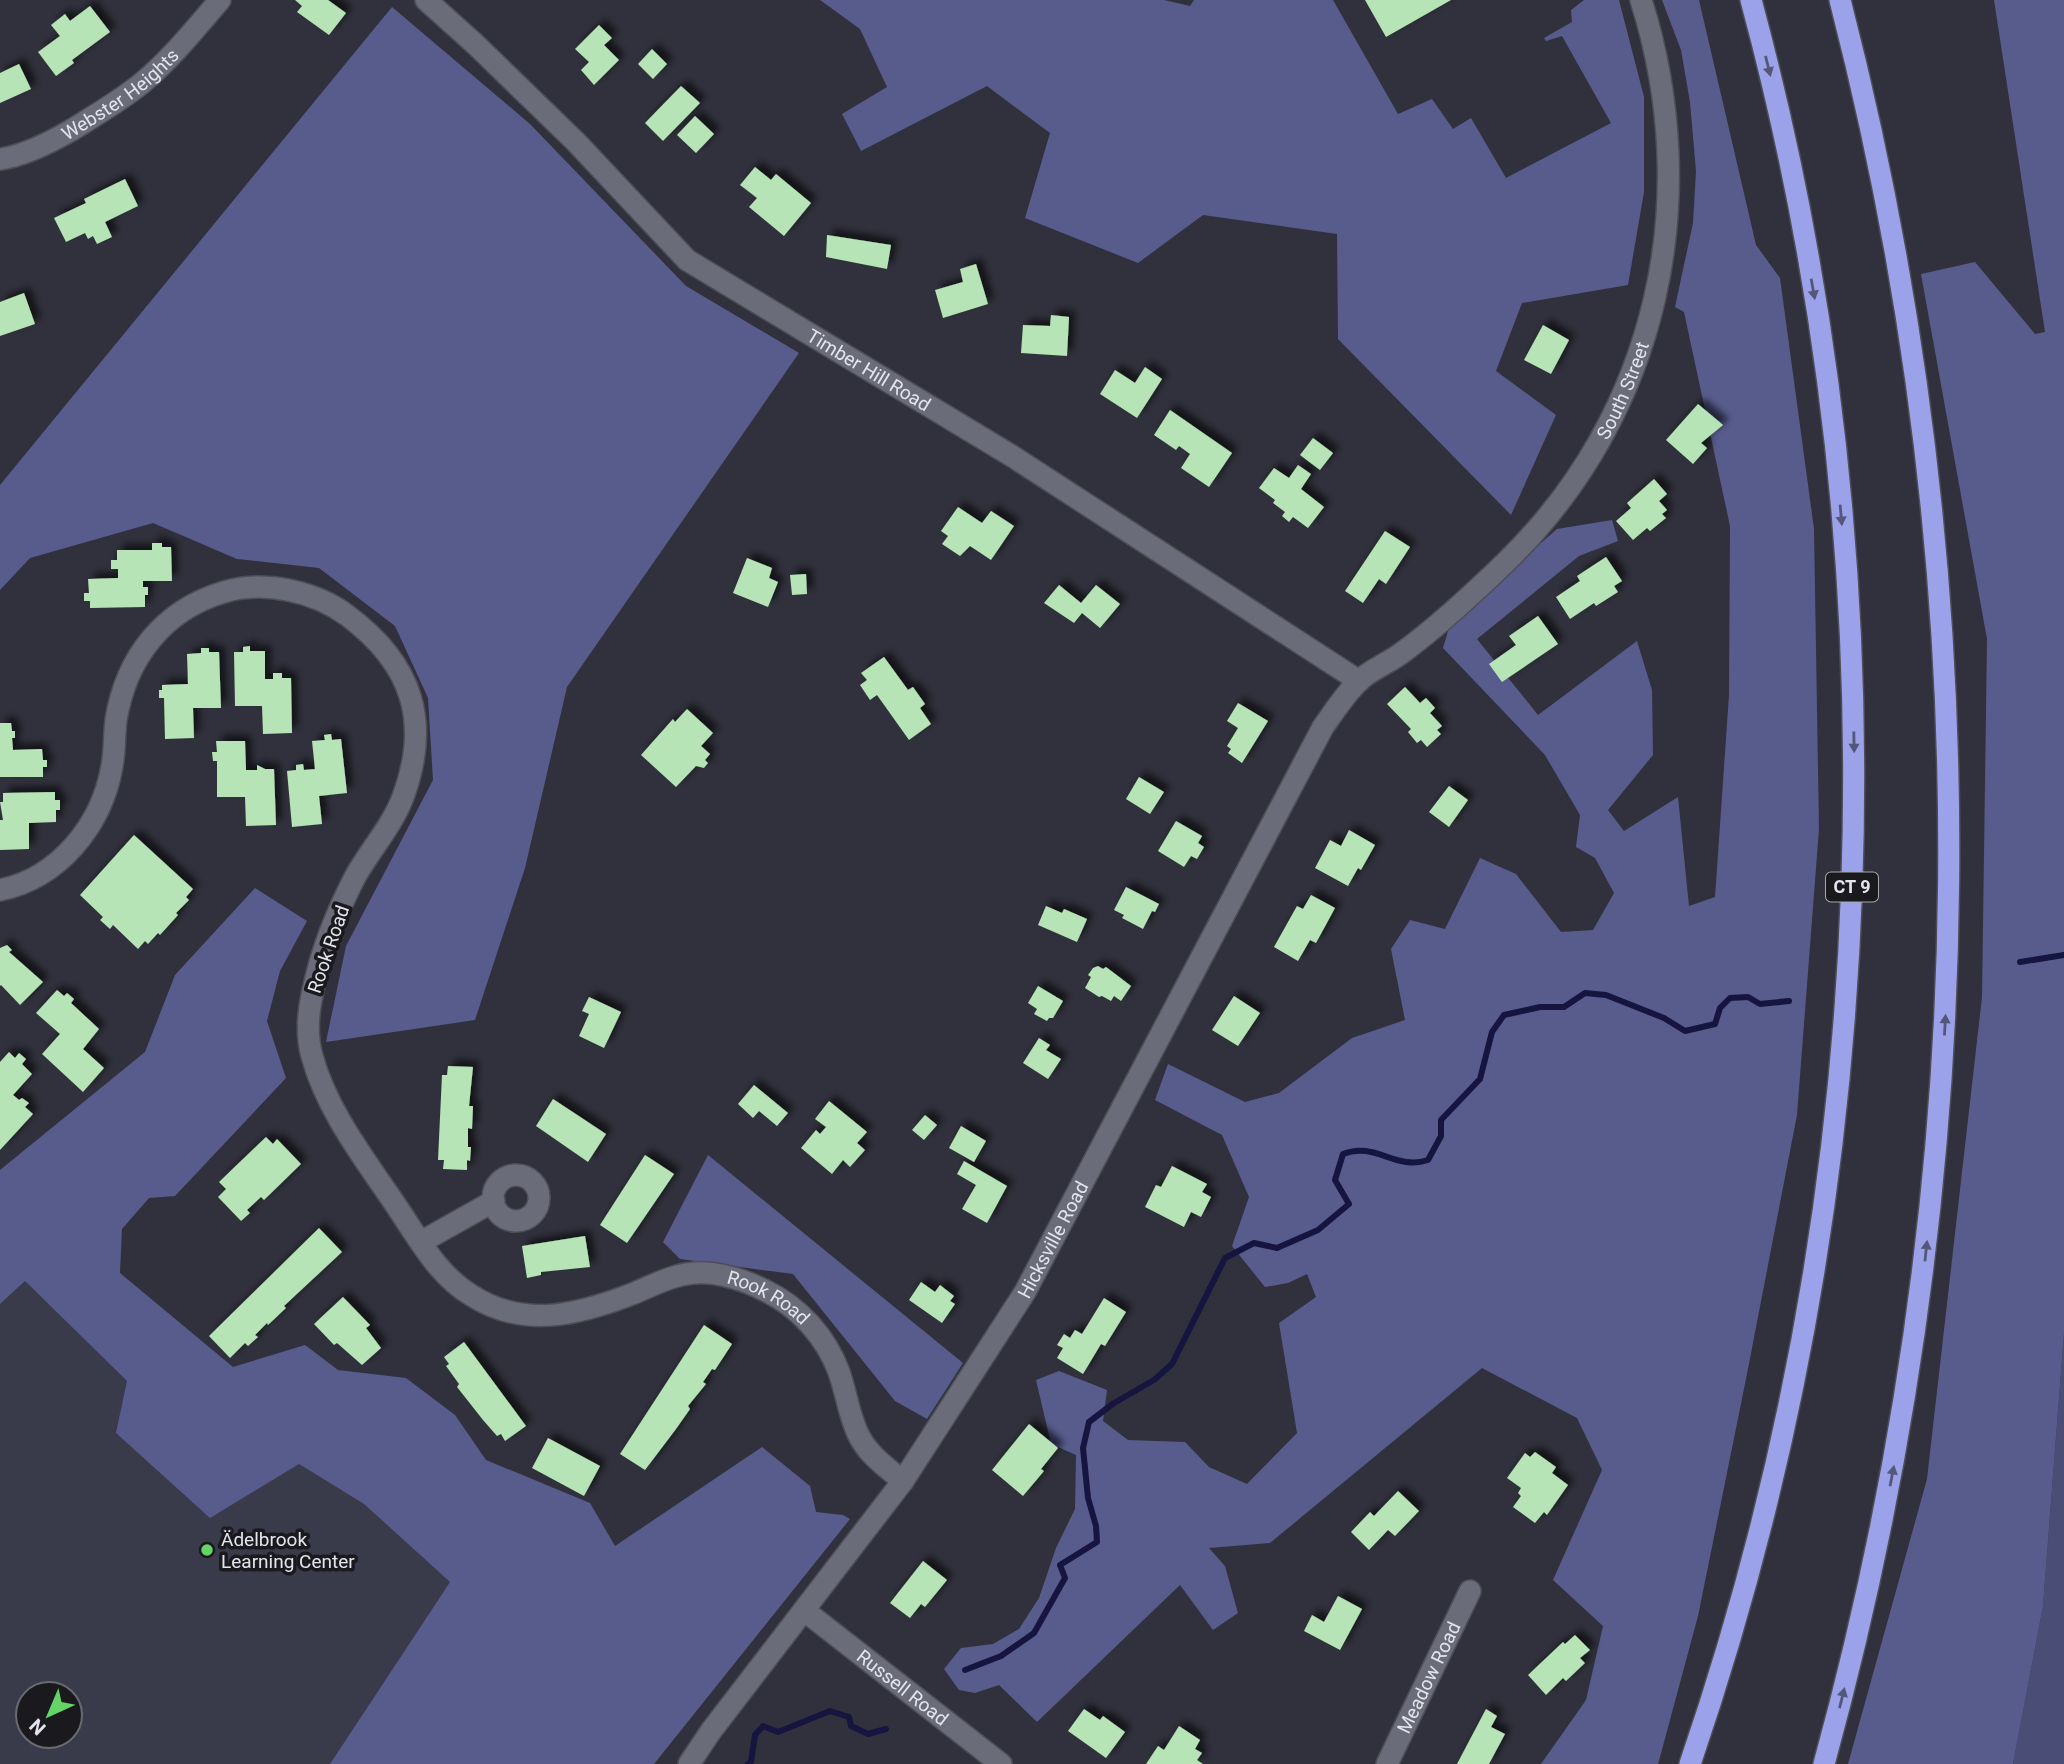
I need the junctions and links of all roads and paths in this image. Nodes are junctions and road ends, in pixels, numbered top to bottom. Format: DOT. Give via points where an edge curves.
graph roads {
  1 [pos="220,0"];
  2 [pos="426,0"];
  3 [pos="1641,0"];
  4 [pos="1751,0"];
  5 [pos="1840,0"];
  6 [pos="0,159"];
  7 [pos="1359,681"];
  8 [pos="0,890"];
  9 [pos="494,1201"];
  10 [pos="421,1241"];
  11 [pos="903,1481"];
  12 [pos="1470,1591"];
  13 [pos="805,1611"];
  14 [pos="689,1764"];
  15 [pos="1001,1764"];
  16 [pos="1387,1764"];
  17 [pos="1690,1764"];
  18 [pos="1824,1764"];
  1 -- 6 [label="street, Webster Heights" via="142,82 51,141"];
  2 -- 7 [label="street, Timber Hill Road" via="576,142 687,260 1012,456"];
  3 -- 7 [label="street, South Street" via="1665,97 1669,196 1656,292 1623,394 1601,440 1545,520 1436,626"];
  4 -- 17 [label="highway, CT 9, one-way" via="1803,228 1834,438 1852,672 1853,886 1833,1136 1804,1329 1755,1552"];
  18 -- 5 [label="highway, one-way" via="1876,1556 1913,1354 1939,1117 1950,889 1943,636 1922,416 1884,190"];
  7 -- 11 [label="street, Hicksville Road" via="1323,727 1025,1292"];
  8 -- 10 [label="street, Rook Road" via="29,882 59,862 86,832 102,805 128,676 160,627 186,608 251,586 320,600 366,630 400,669 412,701 416,723 412,762 402,798 356,875 320,962 308,1010 311,1052 345,1128"];
  9 -- 10 [label="street"];
  10 -- 11 [label="street, Rook Road" via="468,1294 503,1311 541,1317 593,1308 667,1279 696,1273 726,1276 763,1289 793,1306 819,1335 838,1367 857,1432 871,1454"];
  11 -- 13 [label="street, Hicksville Road"];
  12 -- 16 [label="street, Meadow Road"];
  13 -- 14 [label="street, Hicksville Road"];
  13 -- 15 [label="street, Russell Road"];
}
